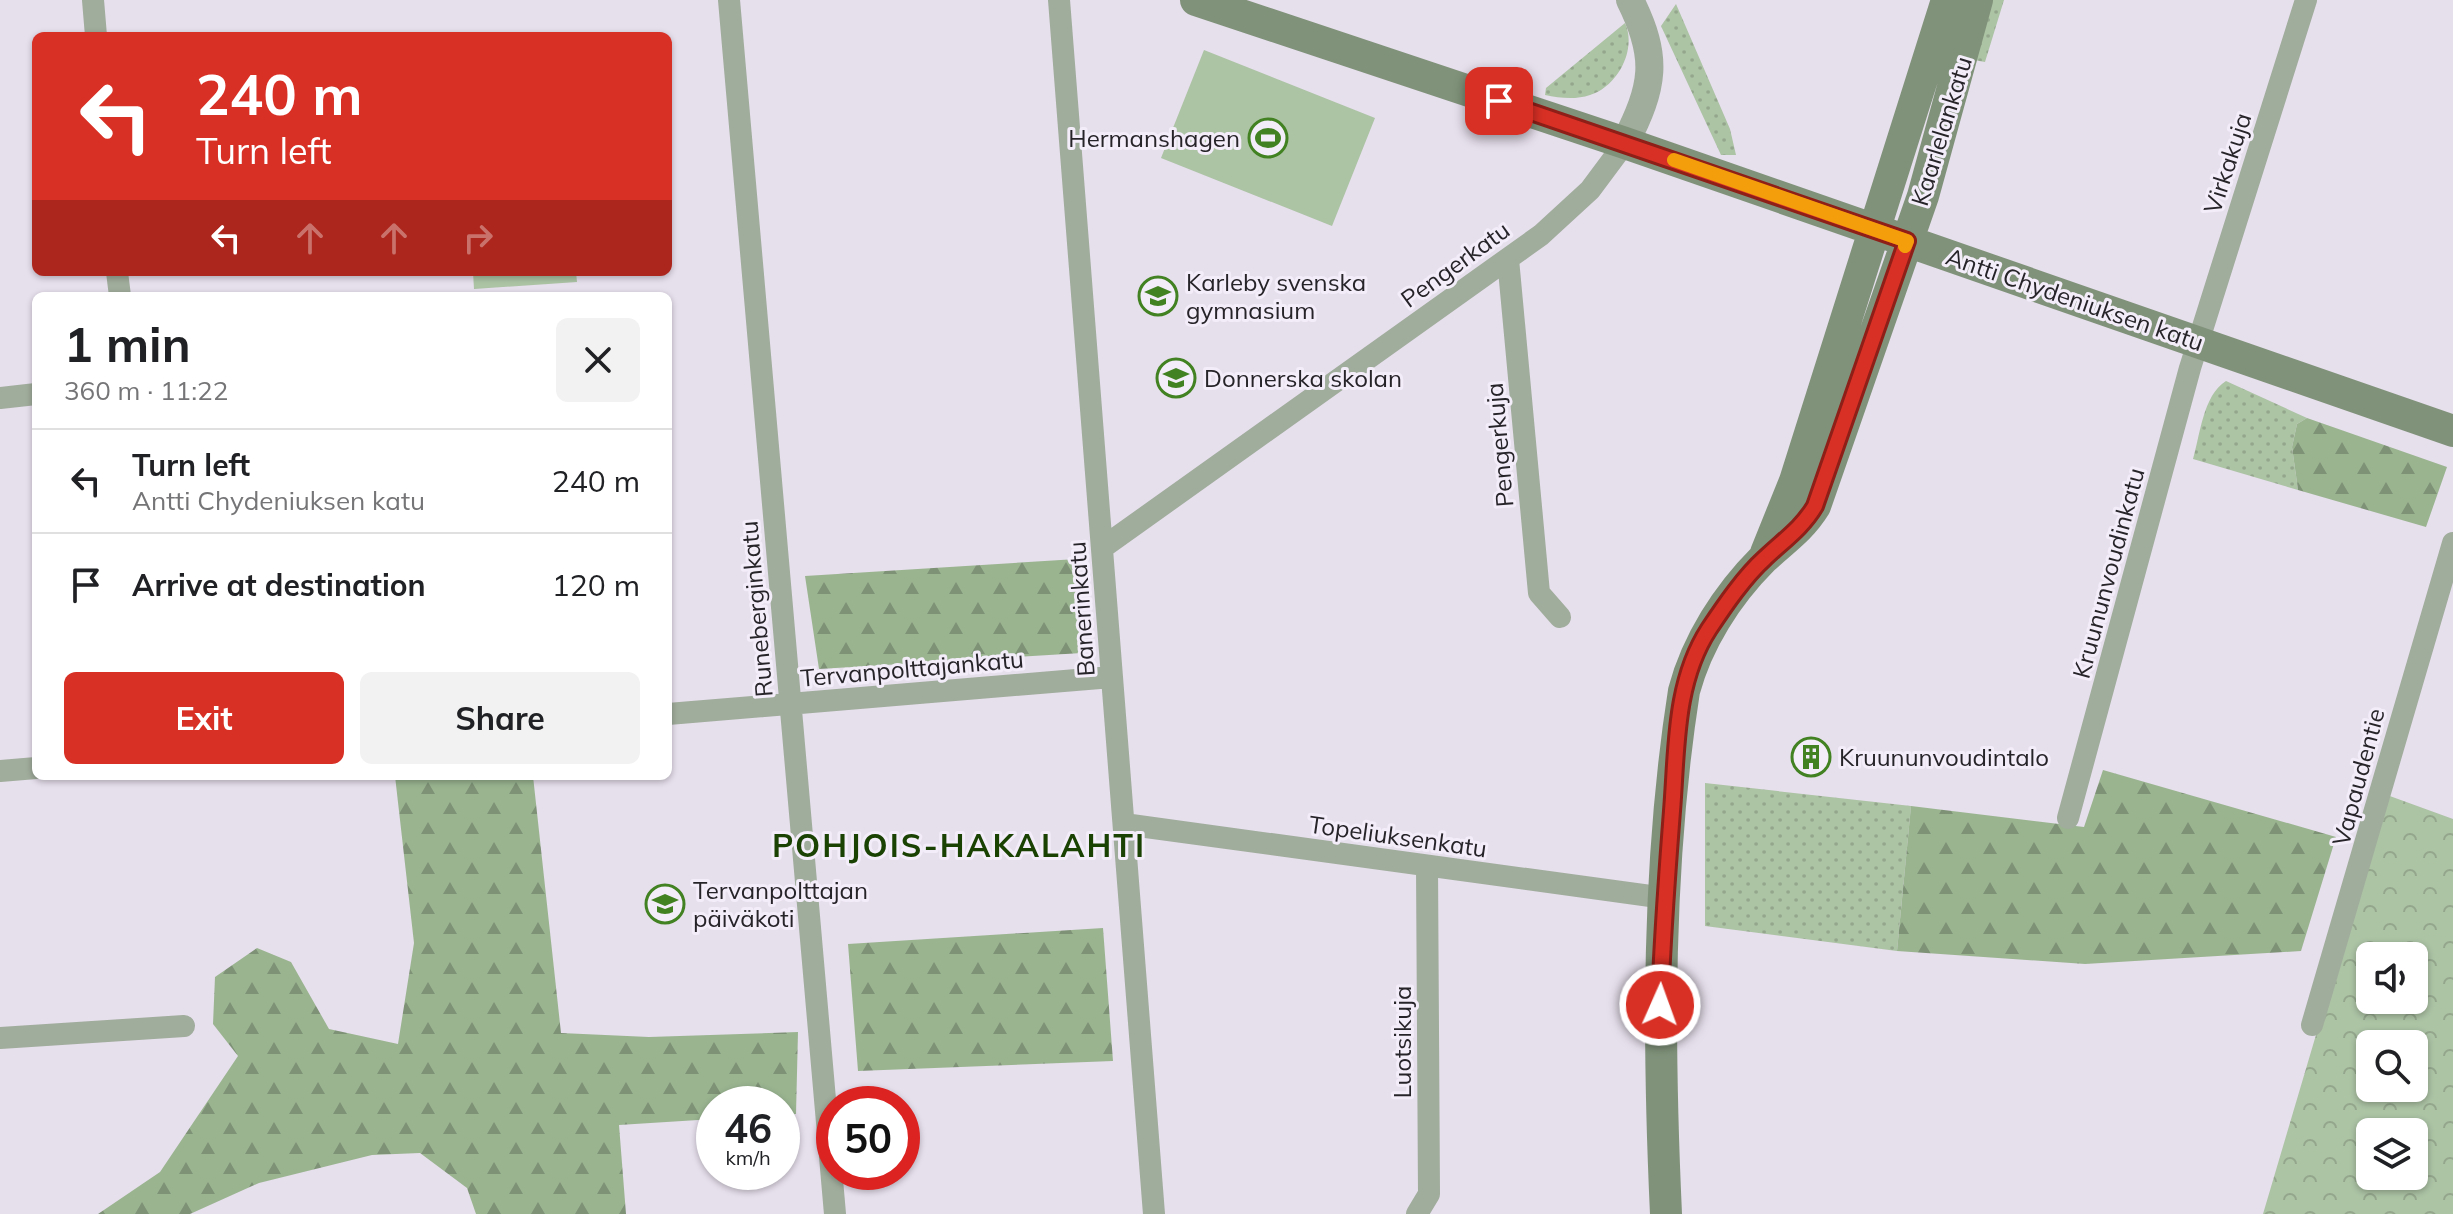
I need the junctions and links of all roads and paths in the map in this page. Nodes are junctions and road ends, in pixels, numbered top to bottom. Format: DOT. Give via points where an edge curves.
graph roads {
  1 [pos="93,0"];
  2 [pos="729,0"];
  3 [pos="1059,0"];
  4 [pos="1196,0"];
  5 [pos="1630,0"];
  6 [pos="1947,0"];
  7 [pos="1977,0"];
  8 [pos="2306,0"];
  9 [pos="96,32"];
  10 [pos="1625,143"];
  11 [pos="1875,230"];
  12 [pos="1907,241"];
  13 [pos="1508,259"];
  14 [pos="2198,342"];
  15 [pos="32,394"];
  16 [pos="0,398"];
  17 [pos="2453,431"];
  18 [pos="2453,543"];
  19 [pos="1102,548"];
  20 [pos="1763,559"];
  21 [pos="1560,617"];
  22 [pos="1112,677"];
  23 [pos="791,704"];
  24 [pos="672,714"];
  25 [pos="32,768"];
  26 [pos="0,771"];
  27 [pos="2068,818"];
  28 [pos="1124,824"];
  29 [pos="1427,866"];
  30 [pos="1665,898"];
  31 [pos="2312,1025"];
  32 [pos="184,1026"];
  33 [pos="0,1038"];
  34 [pos="835,1214"];
  35 [pos="1154,1214"];
  36 [pos="1417,1214"];
  37 [pos="1666,1214"];
  1 -- 9 [label="street"];
  2 -- 23 [label="street, Runeberginkatu"];
  3 -- 19 [label="street, Banerinkatu"];
  4 -- 10 [label="main road, Antti Chydeniuksen katu"];
  5 -- 10 [label="street" via="1646,30 1652,67 1640,113"];
  6 -- 11 [label="main road, Kaarlelankatu"];
  7 -- 12 [label="main road, Kaarlelankatu"];
  8 -- 14 [label="street, Virkakuja"];
  10 -- 11 [label="main road, Antti Chydeniuksen katu"];
  10 -- 13 [label="street, Pengerkatu" via="1590,190"];
  11 -- 12 [label="main road, Antti Chydeniuksen katu"];
  11 -- 20 [label="main road, Kaarlelankatu" via="1795,481"];
  12 -- 14 [label="main road, Antti Chydeniuksen katu"];
  12 -- 20 [label="main road, Kaarlelankatu" via="1815,506 1800,529"];
  13 -- 19 [label="street, Pengerkatu"];
  13 -- 21 [label="street, Pengerkuja" via="1539,593"];
  14 -- 17 [label="main road, Antti Chydeniuksen katu"];
  14 -- 27 [label="street, Kruununvoudinkatu"];
  15 -- 16 [label="street"];
  18 -- 31 [label="street, Vapaudentie"];
  19 -- 22 [label="street, Banerinkatu"];
  20 -- 30 [label="main road, Kaarlelankatu" via="1708,631 1690,667 1680,711"];
  22 -- 23 [label="street, Tervanpolttajankatu"];
  22 -- 28 [label="street, Banerinkatu"];
  23 -- 24 [label="street, Tervanpolttajankatu"];
  23 -- 34 [label="street, Runeberginkatu"];
  25 -- 26 [label="street"];
  28 -- 29 [label="street, Topeliuksenkatu"];
  28 -- 35 [label="street, Banerinkatu"];
  29 -- 30 [label="street, Topeliuksenkatu"];
  29 -- 36 [label="street, Luotsikuja" via="1429,1194"];
  30 -- 37 [label="main road, Kaarlelankatu" via="1660,1022"];
  32 -- 33 [label="street"];
}
